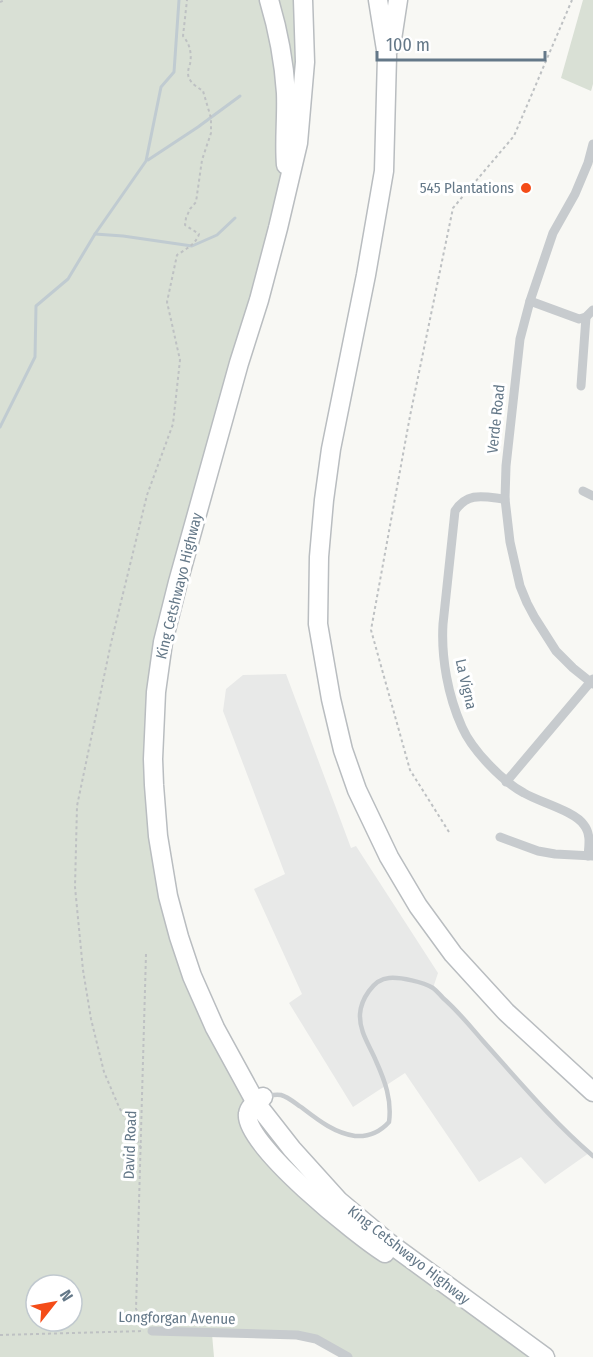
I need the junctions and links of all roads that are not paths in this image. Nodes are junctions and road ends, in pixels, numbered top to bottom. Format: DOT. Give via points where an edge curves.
graph roads {
  1 [pos="269,0"];
  2 [pos="303,0"];
  3 [pos="378,0"];
  4 [pos="398,0"];
  5 [pos="387,56"];
  6 [pos="593,144"];
  7 [pos="288,184"];
  8 [pos="530,301"];
  9 [pos="590,313"];
  10 [pos="581,386"];
  11 [pos="583,491"];
  12 [pos="593,496"];
  13 [pos="505,499"];
  14 [pos="592,682"];
  15 [pos="506,782"];
  16 [pos="500,837"];
  17 [pos="590,856"];
  18 [pos="593,1092"];
  19 [pos="260,1099"];
  20 [pos="593,1156"];
  21 [pos="152,1331"];
  22 [pos="348,1357"];
  23 [pos="545,1357"];
  1 -- 7 [label="highway" via="284,71"];
  2 -- 7 [label="highway, King Cetshwayo Highway" via="305,62 301,117"];
  3 -- 5 [label="highway"];
  4 -- 5 [label="highway"];
  5 -- 18 [label="highway" via="384,171 331,448 323,511 318,624 331,699 357,790 418,906 453,954 506,1012"];
  6 -- 8 [label="street, Verde Road" via="575,194 553,233"];
  7 -- 19 [label="highway, King Cetshwayo Highway" via="166,632 153,725 158,836 168,896 192,976 215,1028"];
  8 -- 9 [label="street" via="579,319"];
  8 -- 13 [label="street, Verde Road" via="520,339"];
  9 -- 10 [label="street"];
  11 -- 12 [label="street"];
  13 -- 14 [label="street, Verde Road" via="510,542 527,603 556,651"];
  13 -- 15 [label="street, La Vigna" via="469,498 455,511 442,639 445,670 462,728"];
  14 -- 15 [label="street"];
  15 -- 17 [label="street, La Vigna" via="584,824"];
  16 -- 17 [label="street, La Vigna" via="538,851"];
  19 -- 20 [label="lane" via="277,1095 287,1098 344,1134 371,1135 382,1129 389,1122 389,1096 367,1045 361,1009 368,991 387,978 414,981 433,988 456,1009"];
  19 -- 23 [label="highway, King Cetshwayo Highway" via="292,1149 339,1201 388,1243"];
  21 -- 22 [label="street, Longforgan Avenue" via="297,1335 316,1339"];
}
